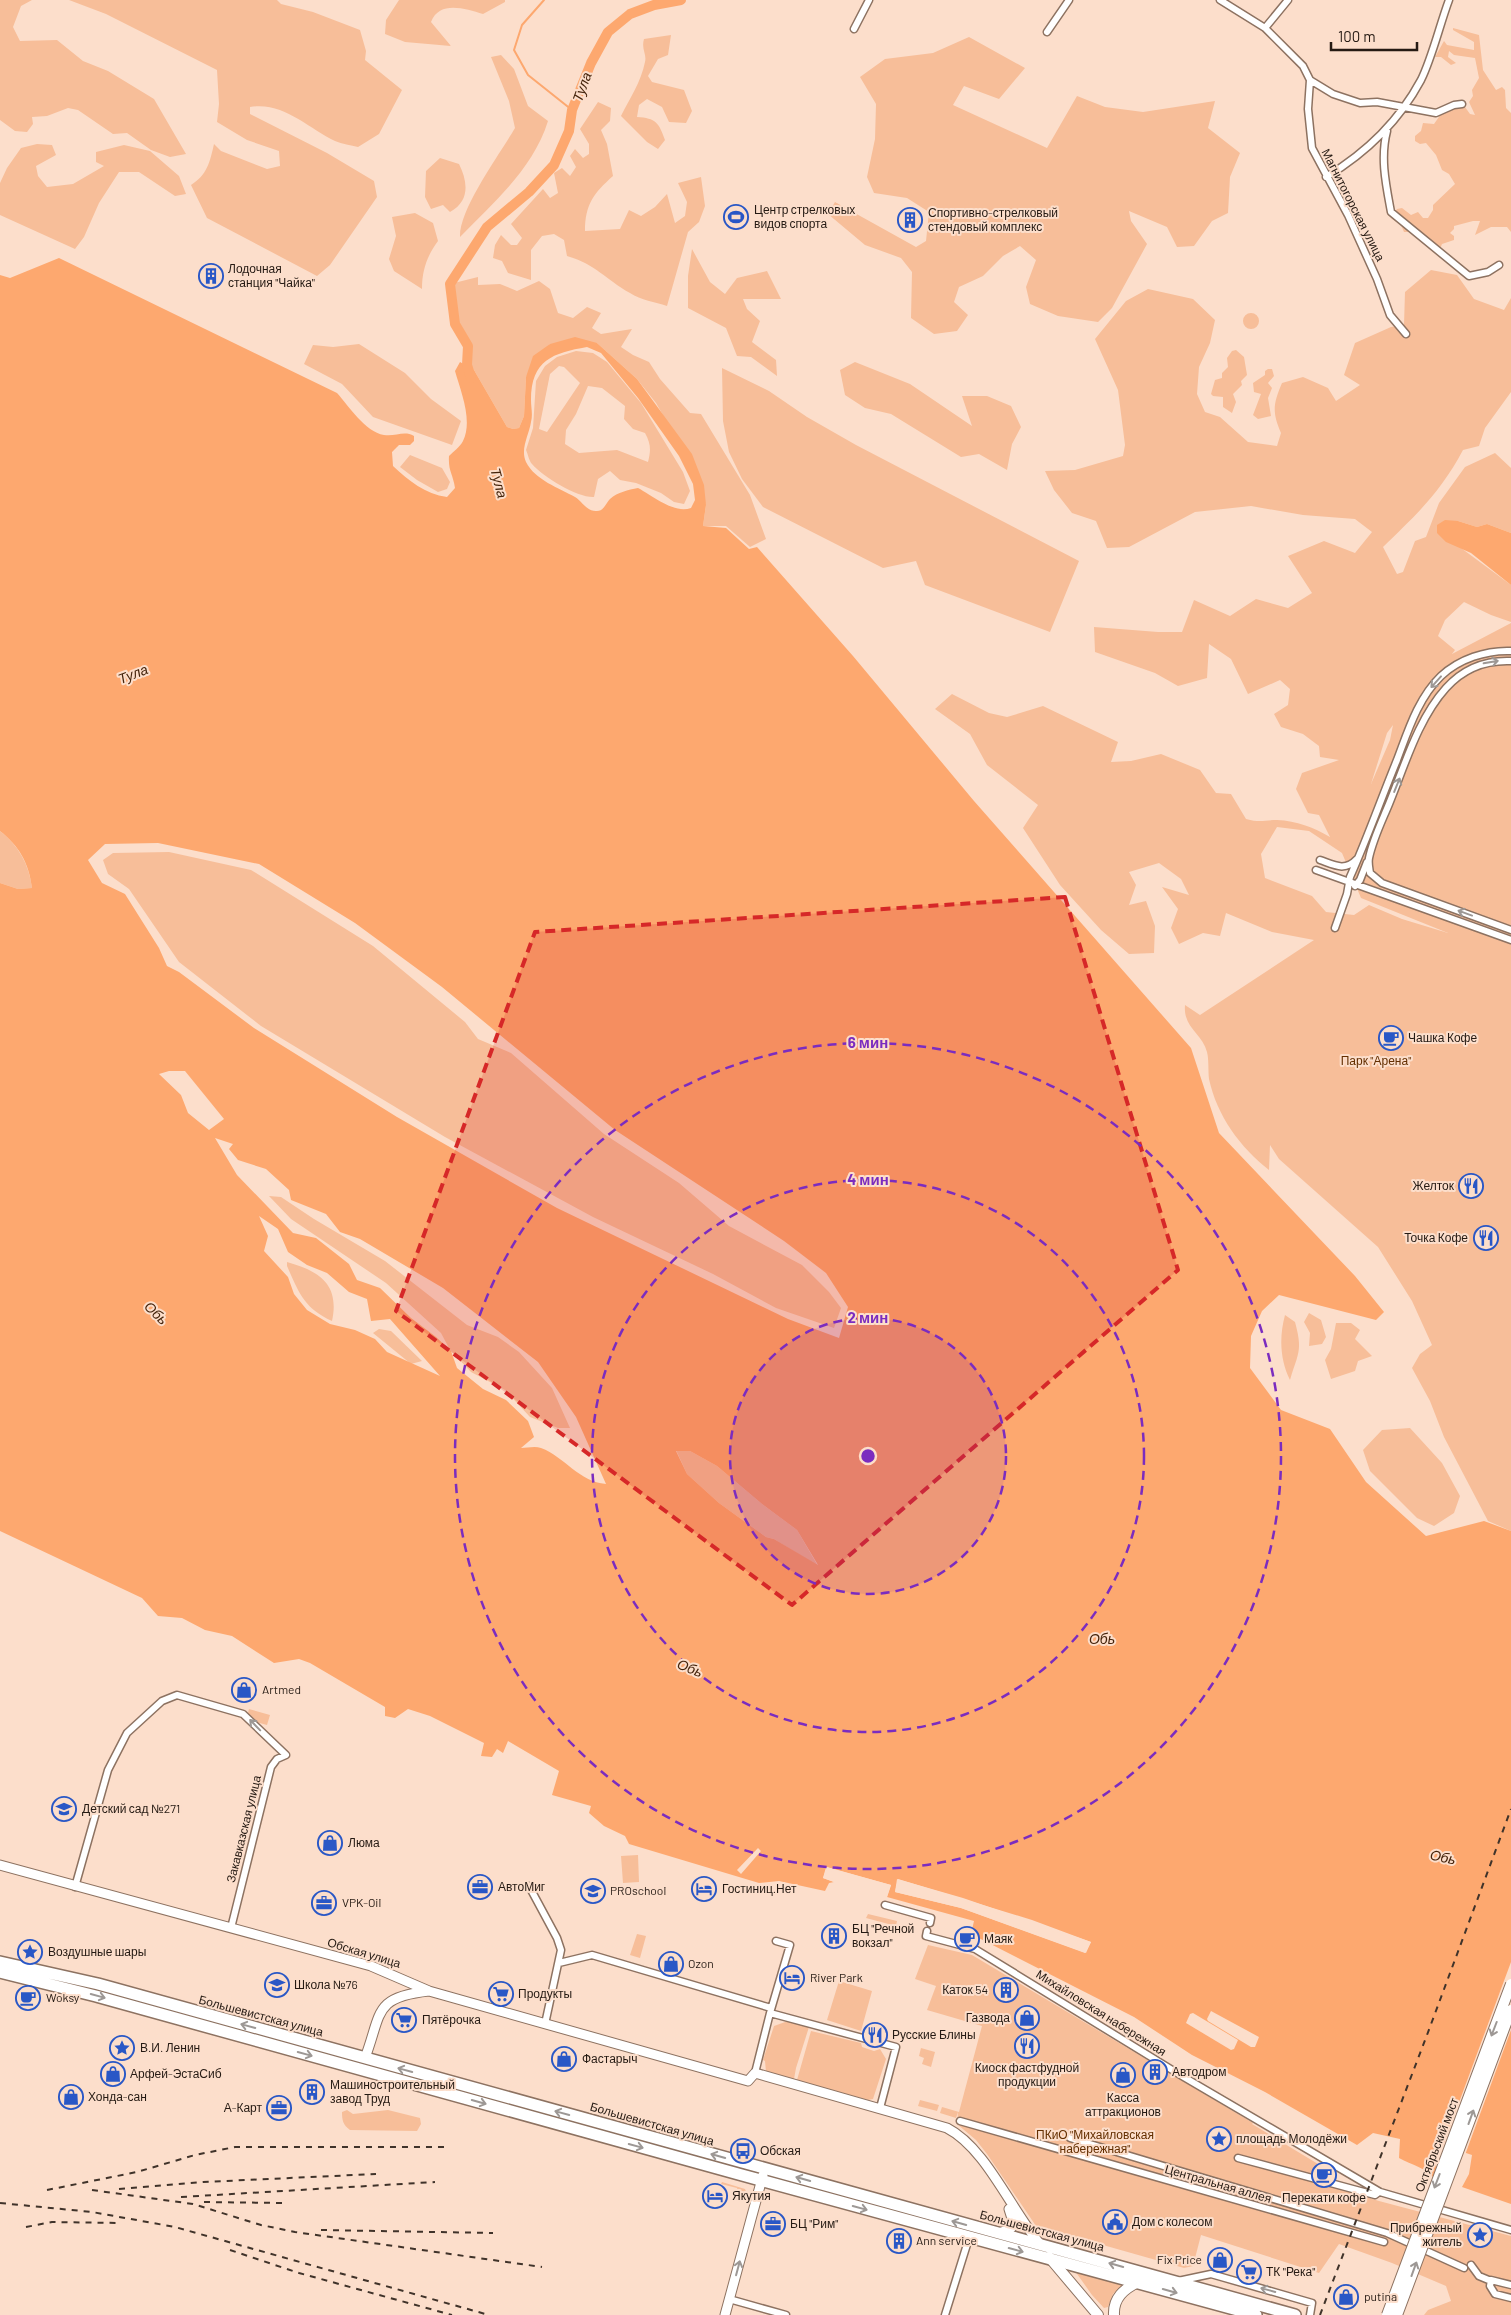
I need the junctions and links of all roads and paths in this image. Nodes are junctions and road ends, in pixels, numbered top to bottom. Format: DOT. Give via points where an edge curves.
graph roads {
  1 [pos="869,0"];
  2 [pos="1069,0"];
  3 [pos="1220,0"];
  4 [pos="1288,0"];
  5 [pos="1449,0"];
  6 [pos="1265,28"];
  7 [pos="854,29"];
  8 [pos="1047,32"];
  9 [pos="1310,80"];
  10 [pos="1462,104"];
  11 [pos="1403,107"];
  12 [pos="1388,130"];
  13 [pos="1326,177"];
  14 [pos="1499,265"];
  15 [pos="1406,334"];
  16 [pos="1511,651"];
  17 [pos="1511,661"];
  18 [pos="1409,730"];
  19 [pos="1418,734"];
  20 [pos="1376,811"];
  21 [pos="1385,815"];
  22 [pos="1370,855"];
  23 [pos="1358,858"];
  24 [pos="1320,860"];
  25 [pos="1338,867"];
  26 [pos="1316,870"];
  27 [pos="1334,876"];
  28 [pos="1355,877"];
  29 [pos="1376,880"];
  30 [pos="1370,888"];
  31 [pos="1347,894"];
  32 [pos="1335,928"];
  33 [pos="1508,929"];
  34 [pos="1502,936"];
  35 [pos="1511,940"];
  36 [pos="0,1865"];
  37 [pos="529,1886"];
  38 [pos="75,1887"];
  39 [pos="885,1905"];
  40 [pos="930,1923"];
  41 [pos="231,1928"];
  42 [pos="927,1931"];
  43 [pos="776,1941"];
  44 [pos="0,1962"];
  45 [pos="559,1963"];
  46 [pos="0,1972"];
  47 [pos="1511,1984"];
  48 [pos="429,1991"];
  49 [pos="770,2010"];
  50 [pos="1511,2010"];
  51 [pos="545,2024"];
  52 [pos="364,2058"];
  53 [pos="755,2073"];
  54 [pos="880,2108"];
  55 [pos="960,2121"];
  56 [pos="1070,2138"];
  57 [pos="1238,2158"];
  58 [pos="984,2163"];
  59 [pos="764,2175"];
  60 [pos="1379,2192"];
  61 [pos="1511,2230"];
  62 [pos="996,2234"];
  63 [pos="968,2238"];
  64 [pos="1384,2242"];
  65 [pos="1041,2246"];
  66 [pos="1051,2259"];
  67 [pos="1471,2265"];
  68 [pos="1464,2268"];
  69 [pos="1491,2281"];
  70 [pos="1138,2282"];
  71 [pos="1175,2282"];
  72 [pos="1511,2285"];
  73 [pos="1511,2298"];
  74 [pos="729,2299"];
  75 [pos="1105,2314"];
  76 [pos="725,2315"];
  77 [pos="786,2315"];
  78 [pos="944,2315"];
  79 [pos="1256,2315"];
  80 [pos="1295,2315"];
  81 [pos="1310,2315"];
  82 [pos="1387,2315"];
  83 [pos="1398,2315"];
  1 -- 7 [label="street"];
  2 -- 8 [label="street"];
  3 -- 6 [label="street"];
  4 -- 6 [label="street"];
  5 -- 11 [label="street" via="1421,79"];
  6 -- 9 [label="street" via="1303,66"];
  9 -- 11 [label="street" via="1347,100"];
  9 -- 13 [label="street, Магнитогорская улица" via="1309,130 1312,148"];
  10 -- 11 [label="street" via="1436,113"];
  11 -- 12 [label="street"];
  12 -- 13 [label="street" via="1349,163"];
  12 -- 14 [label="street" via="1384,166 1391,212 1469,276 1488,272"];
  13 -- 15 [label="street, Магнитогорская улица" via="1348,215 1390,315"];
  16 -- 18 [label="street, one-way" via="1481,654 1463,661 1442,676 1430,689"];
  19 -- 17 [label="street, one-way" via="1434,703 1459,676 1484,663"];
  18 -- 19 [label="street"];
  18 -- 20 [label="street"];
  21 -- 19 [label="street, one-way"];
  20 -- 21 [label="street"];
  20 -- 23 [label="street"];
  21 -- 22 [label="street"];
  22 -- 28 [label="street" via="1366,866"];
  22 -- 29 [label="street" via="1370,873"];
  23 -- 25 [label="street" via="1345,867"];
  23 -- 28 [label="street"];
  24 -- 25 [label="street"];
  25 -- 28 [label="street"];
  26 -- 27 [label="street"];
  27 -- 28 [label="street"];
  27 -- 31 [label="street" via="1343,883"];
  28 -- 29 [label="street"];
  28 -- 30 [label="street"];
  28 -- 31 [label="street"];
  33 -- 29 [label="street, one-way"];
  30 -- 31 [label="street" via="1359,888"];
  30 -- 34 [label="street"];
  31 -- 32 [label="street"];
  33 -- 34 [label="street"];
  34 -- 35 [label="street"];
  36 -- 38 [label="street, Обская улица"];
  37 -- 45 [label="street" via="557,1938 561,1950"];
  38 -- 41 [label="street, Обская улица"];
  41 -- 38 [label="street, Закавказская улица, one-way" via="271,1767 276,1758 286,1755 248,1717 177,1695 168,1697 127,1733 108,1770"];
  39 -- 40 [label="street" via="931,1918"];
  41 -- 48 [label="street, Обская улица" via="371,1966"];
  42 -- 61 [label="street, Михайловская набережная" via="926,1936 975,1949 1380,2192"];
  43 -- 49 [label="street" via="790,1945"];
  52 -- 44 [label="highway, Большевистская улица, one-way" via="98,1984"];
  45 -- 49 [label="street" via="592,1955"];
  45 -- 51 [label="street"];
  46 -- 59 [label="highway, Большевистская улица, one-way"];
  47 -- 82 [label="main road, Октябрьский мост, one-way, bridge"];
  48 -- 51 [label="street, Обская улица"];
  48 -- 52 [label="street" via="400,1995 383,2007"];
  49 -- 53 [label="street"];
  49 -- 54 [label="street" via="896,2047"];
  83 -- 50 [label="main road, Октябрьский мост, one-way, bridge"];
  51 -- 53 [label="street, Обская улица" via="748,2080"];
  59 -- 52 [label="highway, Большевистская улица, one-way"];
  53 -- 54 [label="street"];
  54 -- 58 [label="street" via="959,2134"];
  55 -- 64 [label="street, Центральная аллея"];
  56 -- 68 [label="street, Центральная аллея" via="1387,2232"];
  57 -- 60 [label="street" via="1375,2195"];
  58 -- 62 [label="street" via="1014,2222 1010,2229"];
  58 -- 65 [label="street"];
  62 -- 59 [label="highway, Большевистская улица, one-way"];
  59 -- 63 [label="highway, Большевистская улица, one-way"];
  74 -- 59 [label="street, one-way"];
  62 -- 65 [label="highway, Большевистская улица"];
  63 -- 66 [label="highway, Большевистская улица, one-way"];
  63 -- 78 [label="street"];
  65 -- 66 [label="main road"];
  71 -- 65 [label="highway, Большевистская улица, one-way"];
  66 -- 70 [label="highway, Большевистская улица"];
  66 -- 75 [label="main road"];
  67 -- 69 [label="street" via="1479,2276"];
  69 -- 72 [label="street"];
  69 -- 73 [label="street" via="1490,2286 1496,2294"];
  70 -- 75 [label="main road" via="1126,2288"];
  70 -- 79 [label="highway, Большевистская улица, one-way"];
  71 -- 80 [label="highway, Большевистская улица"];
  81 -- 71 [label="street, one-way" via="1312,2303 1211,2274"];
  74 -- 76 [label="street"];
  74 -- 77 [label="street"];
}
